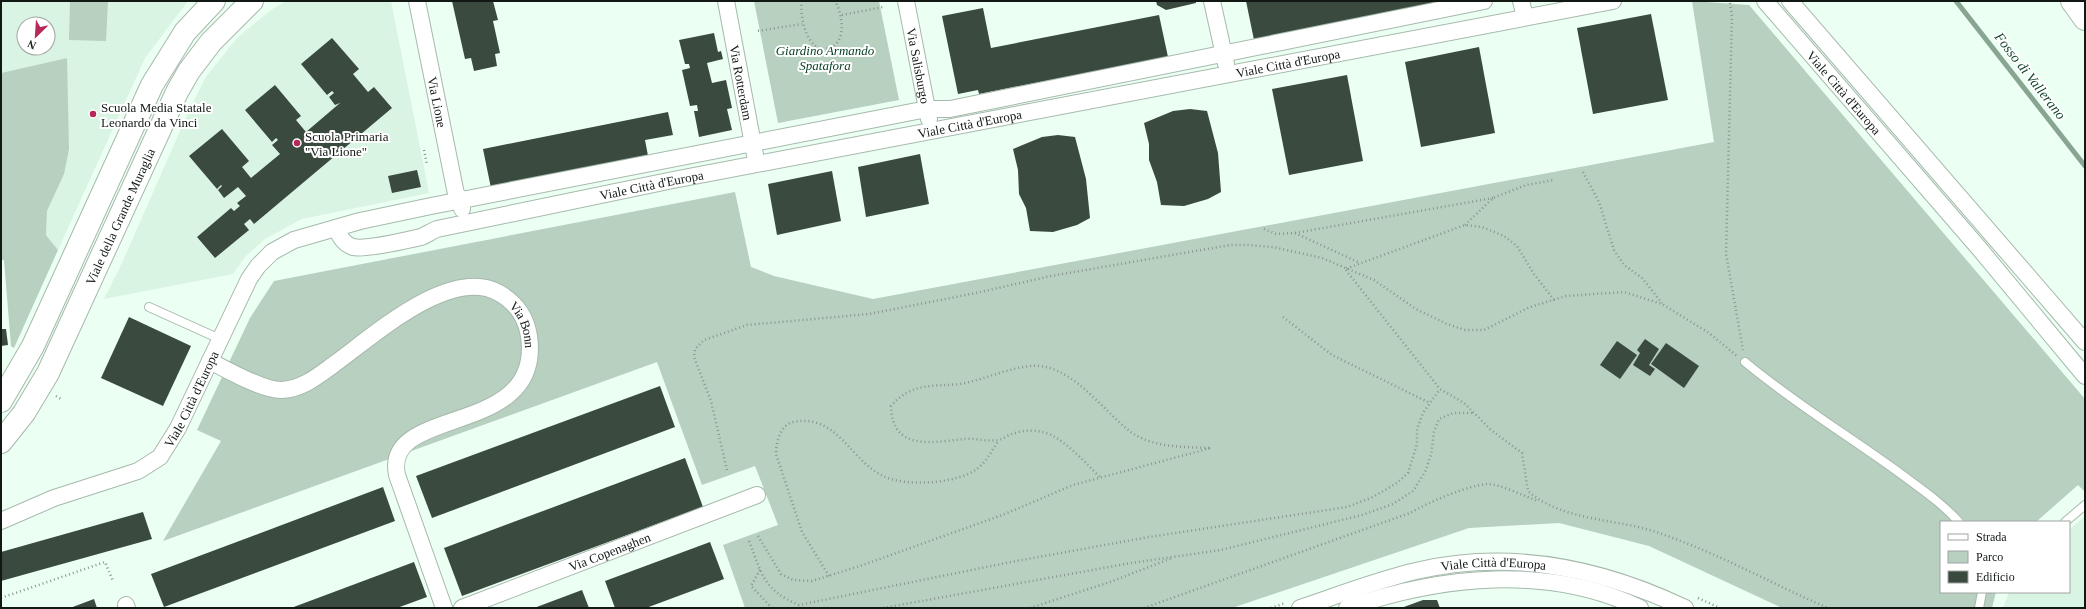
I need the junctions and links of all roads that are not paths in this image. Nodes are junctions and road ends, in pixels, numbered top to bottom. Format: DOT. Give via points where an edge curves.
graph roads {
  1 [pos="214,1"];
  2 [pos="252,1"];
  3 [pos="417,1"];
  4 [pos="726,1"];
  5 [pos="906,1"];
  6 [pos="1212,1"];
  7 [pos="1484,1"];
  8 [pos="1521,1"];
  9 [pos="1612,1"];
  10 [pos="1765,1"];
  11 [pos="1790,1"];
  12 [pos="1525,17"];
  13 [pos="1224,55"];
  14 [pos="1228,75"];
  15 [pos="1852,86"];
  16 [pos="927,109"];
  17 [pos="932,130"];
  18 [pos="753,144"];
  19 [pos="757,164"];
  20 [pos="462,200"];
  21 [pos="462,224"];
  22 [pos="337,229"];
  23 [pos="2027,290"];
  24 [pos="149,307"];
  25 [pos="220,339"];
  26 [pos="2085,342"];
  27 [pos="210,361"];
  28 [pos="1745,362"];
  29 [pos="2085,376"];
  30 [pos="1,401"];
  31 [pos="1,442"];
  32 [pos="757,495"];
  33 [pos="2085,505"];
  34 [pos="1,521"];
  35 [pos="1958,521"];
  36 [pos="2066,521"];
  37 [pos="1982,593"];
  38 [pos="1346,604"];
  39 [pos="444,608"];
  40 [pos="462,608"];
  41 [pos="1300,608"];
  42 [pos="1640,608"];
  43 [pos="1685,608"];
  44 [pos="1979,608"];
  1 -- 30 [label="street, Viale della Grande Muraglia" via="185,32 152,85 33,346"];
  2 -- 31 [label="street, Viale della Grande Muraglia" via="218,32 186,75 48,373 24,413"];
  3 -- 20 [label="street, Via Lione" via="456,194"];
  4 -- 18 [label="street, Via Rotterdam"];
  5 -- 16 [label="street, Via Salisburgo"];
  6 -- 13 [label="street"];
  7 -- 13 [label="street, Viale Città d'Europa"];
  8 -- 12 [label="street"];
  9 -- 12 [label="street, Viale Città d'Europa"];
  10 -- 15 [label="street, Viale Città d'Europa"];
  11 -- 15 [label="street, Viale Città d'Europa"];
  12 -- 14 [label="street, Viale Città d'Europa"];
  13 -- 14 [label="street"];
  13 -- 16 [label="street, Viale Città d'Europa" via="950,109"];
  14 -- 17 [label="street, Viale Città d'Europa"];
  15 -- 23 [label="street, Viale Città d'Europa"];
  16 -- 17 [label="street, Via Salisburgo"];
  16 -- 18 [label="street, Viale Città d'Europa"];
  17 -- 19 [label="street, Viale Città d'Europa"];
  18 -- 19 [label="street, Via Rotterdam"];
  18 -- 20 [label="street, Viale Città d'Europa"];
  19 -- 21 [label="street, Viale Città d'Europa"];
  20 -- 21 [label="street"];
  20 -- 22 [label="street, Viale Città d'Europa" via="360,221"];
  21 -- 22 [label="street, Viale Città d'Europa" via="437,229 422,236 365,247 347,244"];
  22 -- 25 [label="street, Viale Città d'Europa" via="294,240 269,254 245,284"];
  23 -- 26 [label="street, Viale Città d'Europa"];
  23 -- 29 [label="street, Viale Città d'Europa"];
  24 -- 25 [label="lane"];
  25 -- 27 [label="street, Viale Città d'Europa"];
  27 -- 34 [label="street, Viale Città d'Europa" via="175,434 155,461 138,471 54,498"];
  27 -- 39 [label="street, Via Bonn" via="264,387 290,389 311,380 416,306 444,291 486,288 500,294 514,305 526,322 529,340 527,364 516,386 493,406 410,439 397,457 397,475"];
  28 -- 35 [label="lane" via="1789,396 1858,442 1946,508"];
  32 -- 40 [label="street, Via Copenaghen"];
  33 -- 36 [label="lane"];
  37 -- 44 [label="lane"];
  38 -- 41 [label="street, Viale Città d'Europa"];
  38 -- 42 [label="street, Viale Città d'Europa" via="1424,586 1503,579 1566,584"];
  38 -- 43 [label="street, Viale Città d'Europa" via="1417,570 1480,562 1522,562 1563,566 1602,576 1642,589"];
}
